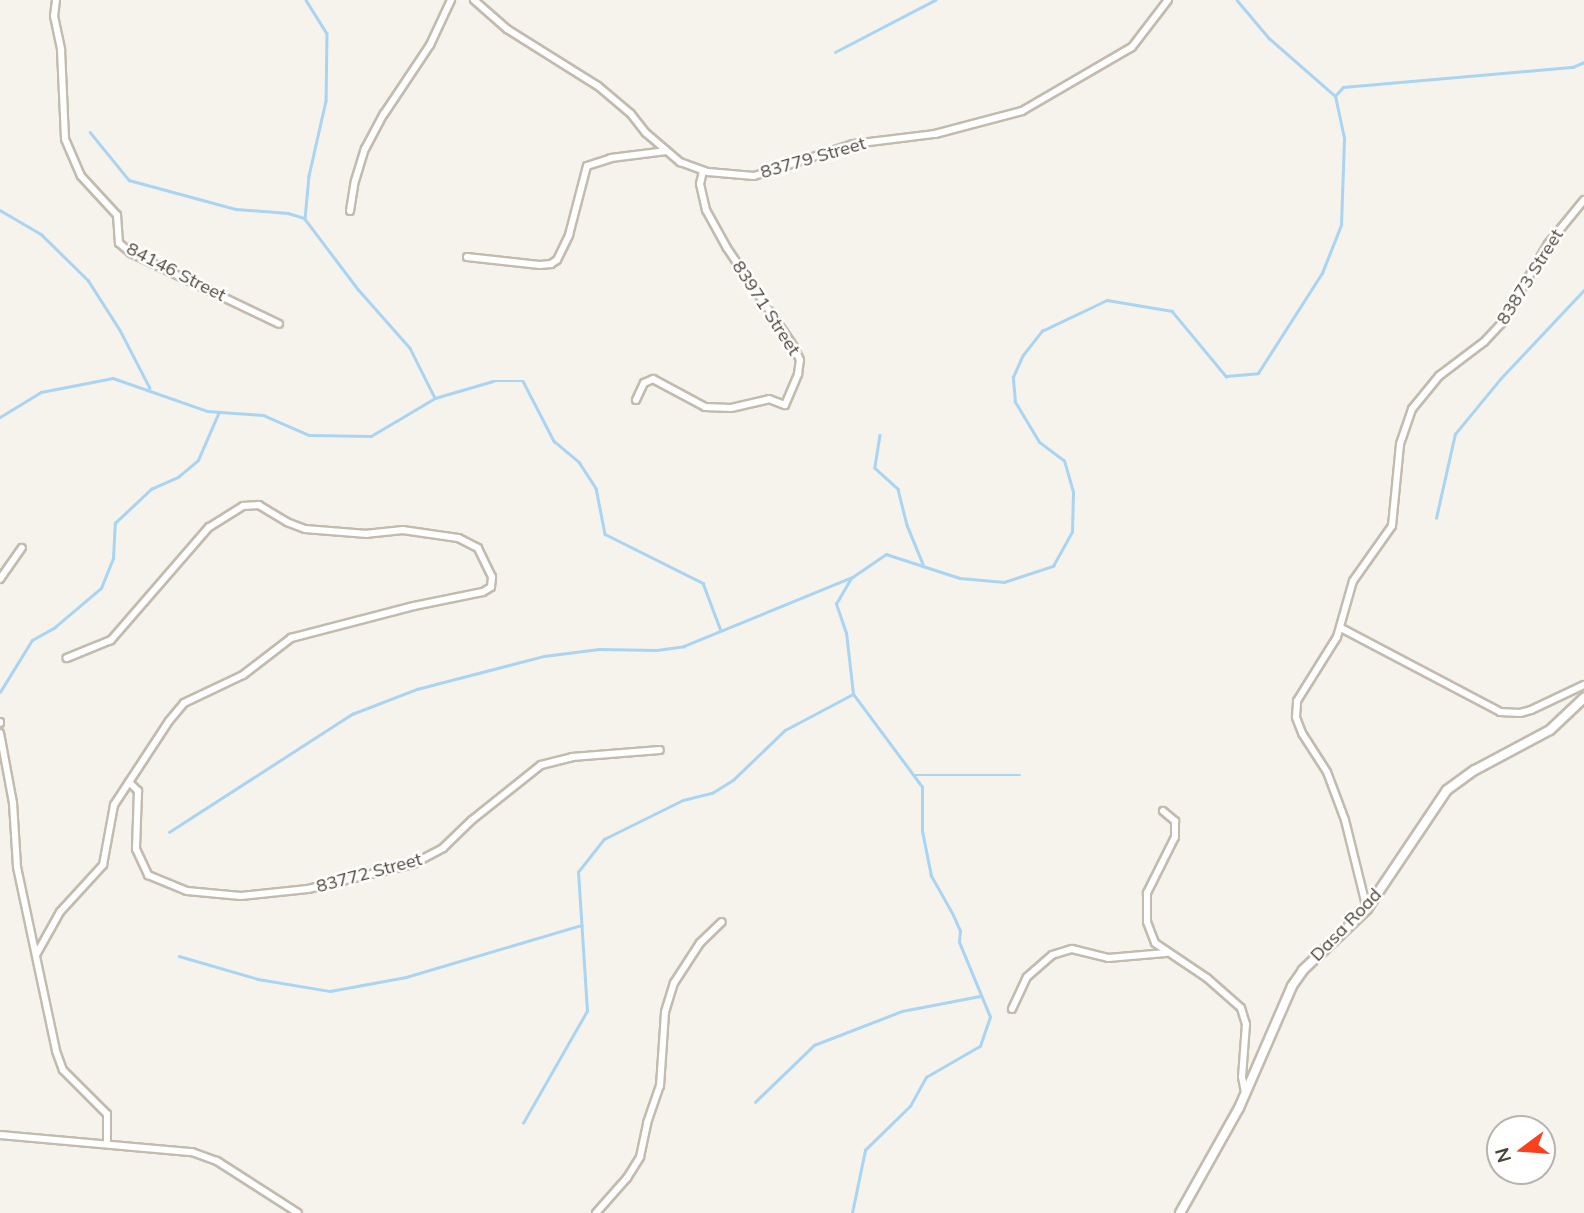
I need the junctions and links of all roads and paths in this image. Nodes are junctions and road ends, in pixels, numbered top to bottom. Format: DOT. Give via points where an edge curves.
graph roads {
  1 [pos="56,0"];
  2 [pos="451,0"];
  3 [pos="474,0"];
  4 [pos="1168,0"];
  5 [pos="667,151"];
  6 [pos="703,171"];
  7 [pos="1584,200"];
  8 [pos="350,211"];
  9 [pos="467,257"];
  10 [pos="279,324"];
  11 [pos="636,400"];
  12 [pos="22,548"];
  13 [pos="0,579"];
  14 [pos="1341,628"];
  15 [pos="67,658"];
  16 [pos="1584,685"];
  17 [pos="1584,698"];
  18 [pos="0,733"];
  19 [pos="660,750"];
  20 [pos="129,782"];
  21 [pos="1163,811"];
  22 [pos="1367,909"];
  23 [pos="722,922"];
  24 [pos="1166,953"];
  25 [pos="36,955"];
  26 [pos="1012,1009"];
  27 [pos="1246,1094"];
  28 [pos="0,1135"];
  29 [pos="107,1142"];
  30 [pos="298,1213"];
  31 [pos="596,1213"];
  32 [pos="1180,1213"];
  1 -- 10 [label="street, 84146 Street" via="67,146 81,176 115,211 119,243 131,253"];
  2 -- 8 [label="street" via="430,45 365,149"];
  3 -- 5 [label="street, 83779 Street" via="507,29 598,86"];
  4 -- 6 [label="street, 83779 Street" via="1132,47 1022,111 935,134 853,144 754,176"];
  5 -- 6 [label="street, 83779 Street"];
  5 -- 9 [label="street" via="587,166 569,235 551,264"];
  6 -- 11 [label="street, 83971 Street" via="700,184 706,210 794,347 800,360 798,374 785,405 769,399 731,408 705,407 653,379 644,383"];
  7 -- 14 [label="street, 83873 Street" via="1548,244 1501,324 1439,376 1412,409 1400,444 1392,526 1353,581"];
  12 -- 13 [label="street"];
  14 -- 16 [label="street" via="1500,712 1531,710"];
  14 -- 22 [label="street, 83873 Street" via="1300,692 1295,710 1304,739 1327,772 1345,820"];
  15 -- 20 [label="street" via="111,640 209,527 243,506 260,506 306,529 367,534 403,530 458,538 473,543 485,558 492,578 488,589 299,635 243,675 193,697 173,714"];
  17 -- 22 [label="street, Dasa Road" via="1550,730 1447,790"];
  18 -- 25 [label="street" via="13,803 17,867"];
  19 -- 20 [label="street, 83772 Street" via="572,757 541,765 443,848 413,864 308,889 241,896 187,891 148,875 136,849 139,798"];
  20 -- 25 [label="street" via="111,811 103,865 60,912"];
  21 -- 24 [label="street" via="1175,821 1175,837 1145,906 1155,943"];
  22 -- 27 [label="street, Dasa Road" via="1312,960 1292,986"];
  23 -- 31 [label="street" via="700,943 674,983 665,1012 660,1086 640,1157"];
  24 -- 26 [label="street" via="1108,958 1072,949 1052,955 1027,977"];
  24 -- 27 [label="street" via="1208,978 1241,1008 1246,1024 1242,1077"];
  25 -- 29 [label="street" via="60,1063 102,1105 109,1122"];
  27 -- 32 [label="street, Dasa Road"];
  28 -- 29 [label="street"];
  29 -- 30 [label="street" via="202,1154"];
}
